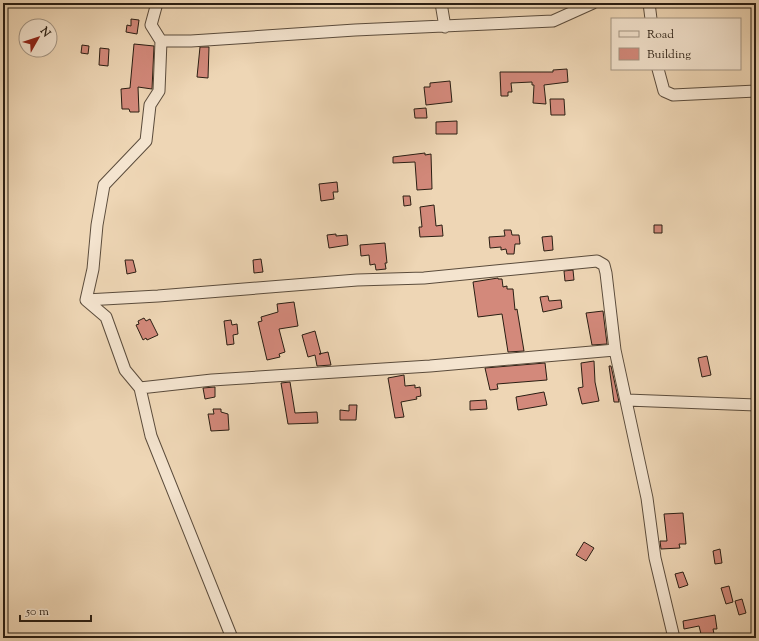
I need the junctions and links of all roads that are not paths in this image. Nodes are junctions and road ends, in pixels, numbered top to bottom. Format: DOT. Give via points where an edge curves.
graph roads {
  1 [pos="157,3"];
  2 [pos="440,3"];
  3 [pos="593,3"];
  4 [pos="650,3"];
  5 [pos="652,18"];
  6 [pos="445,27"];
  7 [pos="161,41"];
  8 [pos="658,70"];
  9 [pos="756,91"];
  10 [pos="86,300"];
  11 [pos="615,350"];
  12 [pos="140,388"];
  13 [pos="627,400"];
  14 [pos="756,405"];
  15 [pos="232,638"];
  16 [pos="674,638"];
  1 -- 7 [label="street" via="151,25"];
  2 -- 6 [label="street"];
  3 -- 6 [label="street" via="553,20"];
  4 -- 5 [label="street"];
  6 -- 7 [label="street"];
  7 -- 10 [label="street" via="159,91 150,105 146,141 104,185 93,269"];
  8 -- 9 [label="street" via="664,91 672,95"];
  10 -- 11 [label="street" via="357,280 424,278 597,261 604,266 606,273"];
  10 -- 12 [label="street" via="106,317 125,370"];
  11 -- 12 [label="street" via="430,366 212,380"];
  11 -- 13 [label="street"];
  12 -- 15 [label="street" via="151,436"];
  13 -- 14 [label="street"];
  13 -- 16 [label="street" via="647,498 655,558"];
}
